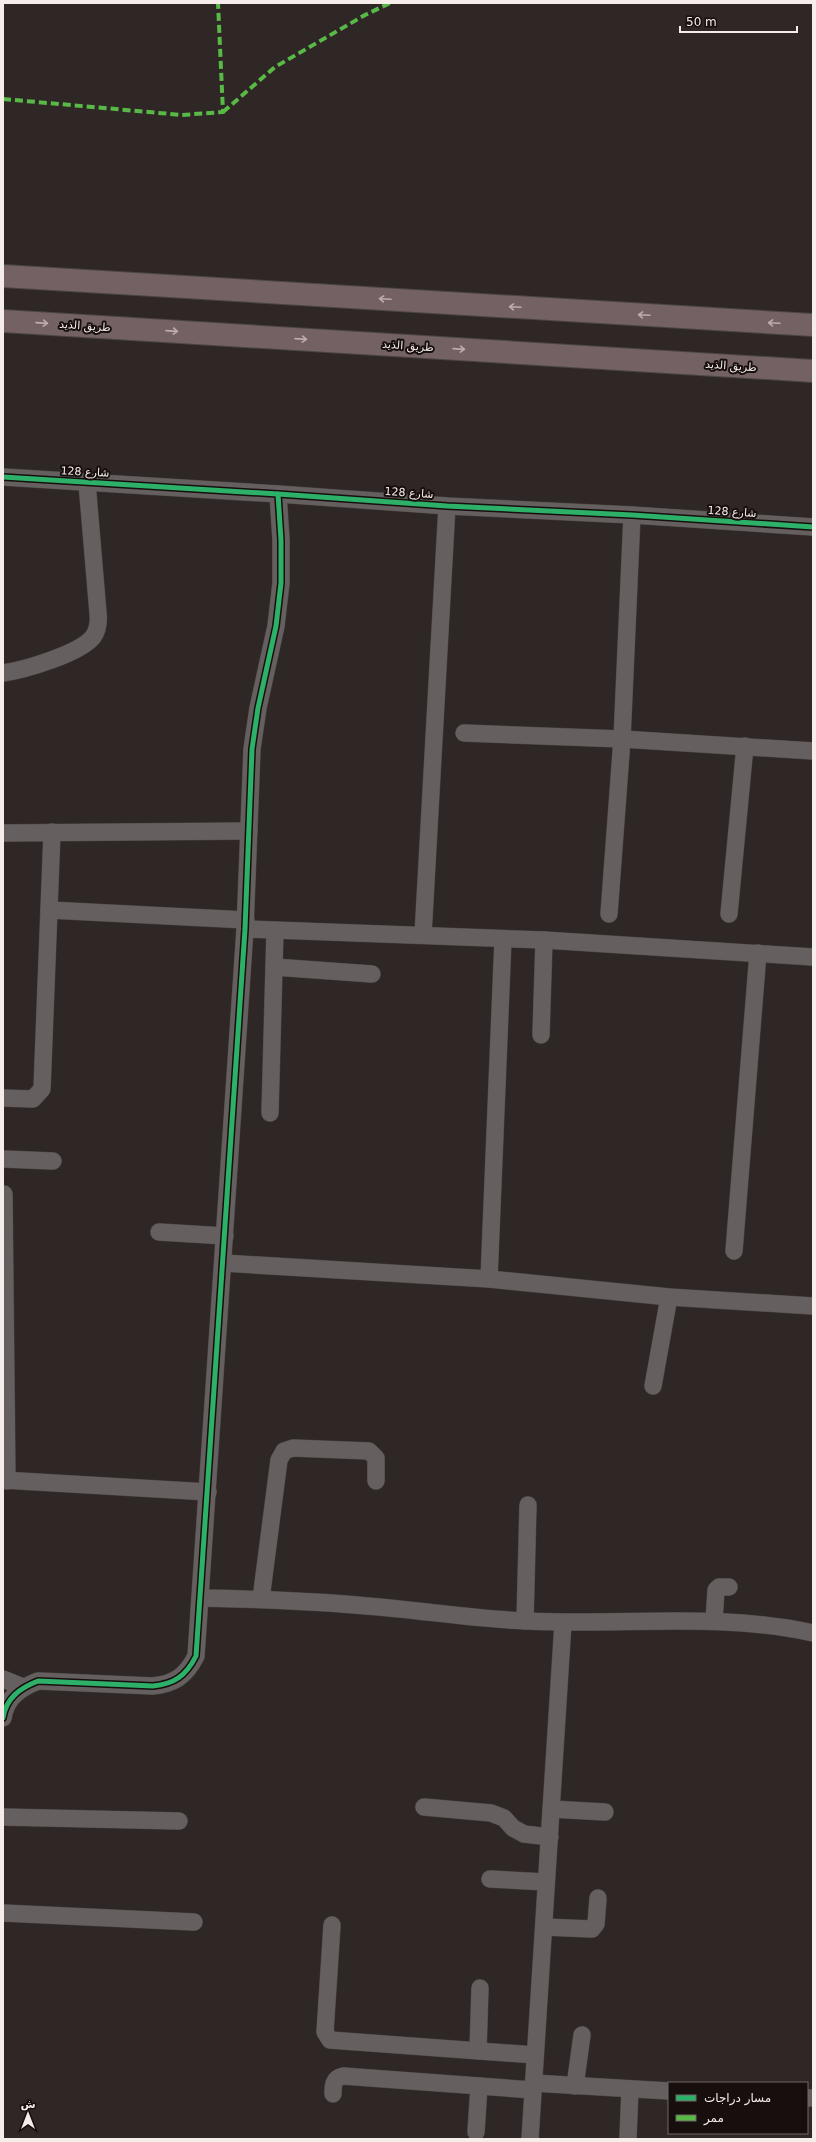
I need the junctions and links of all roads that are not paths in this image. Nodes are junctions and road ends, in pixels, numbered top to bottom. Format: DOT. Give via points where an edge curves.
graph roads {
  1 [pos="3,276"];
  2 [pos="3,321"];
  3 [pos="813,325"];
  4 [pos="813,371"];
  5 [pos="3,477"];
  6 [pos="87,483"];
  7 [pos="278,494"];
  8 [pos="447,506"];
  9 [pos="632,515"];
  10 [pos="813,527"];
  11 [pos="3,673"];
  12 [pos="464,733"];
  13 [pos="622,739"];
  14 [pos="744,746"];
  15 [pos="813,751"];
  16 [pos="249,831"];
  17 [pos="52,832"];
  18 [pos="3,833"];
  19 [pos="49,910"];
  20 [pos="609,914"];
  21 [pos="729,914"];
  22 [pos="246,924"];
  23 [pos="275,930"];
  24 [pos="423,935"];
  25 [pos="503,939"];
  26 [pos="544,940"];
  27 [pos="758,953"];
  28 [pos="813,957"];
  29 [pos="274,968"];
  30 [pos="372,974"];
  31 [pos="541,1035"];
  32 [pos="3,1098"];
  33 [pos="270,1113"];
  34 [pos="3,1159"];
  35 [pos="53,1161"];
  36 [pos="4,1194"];
  37 [pos="159,1232"];
  38 [pos="225,1236"];
  39 [pos="734,1251"];
  40 [pos="223,1263"];
  41 [pos="489,1279"];
  42 [pos="669,1297"];
  43 [pos="813,1306"];
  44 [pos="653,1386"];
  45 [pos="5,1481"];
  46 [pos="376,1481"];
  47 [pos="208,1492"];
  48 [pos="528,1505"];
  49 [pos="729,1587"];
  50 [pos="200,1598"];
  51 [pos="260,1599"];
  52 [pos="714,1620"];
  53 [pos="525,1621"];
  54 [pos="563,1623"];
  55 [pos="813,1633"];
  56 [pos="3,1679"];
  57 [pos="23,1687"];
  58 [pos="3,1718"];
  59 [pos="424,1807"];
  60 [pos="551,1809"];
  61 [pos="605,1812"];
  62 [pos="3,1816"];
  63 [pos="179,1821"];
  64 [pos="550,1837"];
  65 [pos="490,1880"];
  66 [pos="546,1882"];
  67 [pos="598,1898"];
  68 [pos="3,1913"];
  69 [pos="194,1922"];
  70 [pos="332,1925"];
  71 [pos="544,1927"];
  72 [pos="480,1988"];
  73 [pos="582,2035"];
  74 [pos="478,2051"];
  75 [pos="535,2055"];
  76 [pos="479,2086"];
  77 [pos="575,2086"];
  78 [pos="533,2087"];
  79 [pos="630,2089"];
  80 [pos="668,2091"];
  81 [pos="333,2094"];
  82 [pos="476,2132"];
  83 [pos="628,2138"];
  84 [pos="530,2139"];
  3 -- 1 [label="highway, one-way"];
  2 -- 4 [label="highway, طريق الذيد, one-way"];
  5 -- 6 [label="street, شارع 128"];
  6 -- 7 [label="street, شارع 128"];
  6 -- 11 [label="street" via="98,613 97,630 86,643 60,656"];
  7 -- 8 [label="street, شارع 128"];
  7 -- 16 [label="street" via="282,540 281,583 276,626 252,749"];
  8 -- 9 [label="street, شارع 128"];
  8 -- 24 [label="street"];
  9 -- 10 [label="street, شارع 128"];
  9 -- 13 [label="street"];
  12 -- 13 [label="street"];
  13 -- 14 [label="street"];
  13 -- 20 [label="street"];
  14 -- 15 [label="street"];
  14 -- 21 [label="street"];
  16 -- 17 [label="street"];
  16 -- 22 [label="street"];
  17 -- 18 [label="street"];
  17 -- 19 [label="street"];
  19 -- 22 [label="street"];
  19 -- 32 [label="street" via="42,1090 32,1099"];
  22 -- 23 [label="street"];
  22 -- 38 [label="street"];
  23 -- 24 [label="street"];
  23 -- 29 [label="street"];
  24 -- 25 [label="street"];
  25 -- 26 [label="street"];
  25 -- 41 [label="street"];
  26 -- 27 [label="street"];
  26 -- 31 [label="street"];
  27 -- 28 [label="street"];
  27 -- 39 [label="street"];
  29 -- 30 [label="street"];
  29 -- 33 [label="street"];
  34 -- 35 [label="street"];
  36 -- 45 [label="street"];
  37 -- 38 [label="street"];
  38 -- 40 [label="street"];
  40 -- 41 [label="street"];
  40 -- 47 [label="street"];
  41 -- 42 [label="street"];
  42 -- 43 [label="street"];
  42 -- 44 [label="street"];
  45 -- 47 [label="street"];
  46 -- 51 [label="street" via="376,1458 369,1451 294,1448 284,1451 279,1460"];
  47 -- 50 [label="street"];
  48 -- 53 [label="street"];
  49 -- 52 [label="street" via="719,1587 716,1590"];
  50 -- 51 [label="street"];
  50 -- 57 [label="street" via="196,1656 180,1678 167,1684 153,1686 54,1680 38,1681"];
  51 -- 53 [label="street"];
  52 -- 54 [label="street"];
  52 -- 55 [label="street" via="777,1626"];
  53 -- 54 [label="street"];
  54 -- 60 [label="street"];
  56 -- 57 [label="street"];
  57 -- 58 [label="street" via="11,1698"];
  59 -- 64 [label="street" via="491,1813 504,1818 513,1828 524,1834"];
  60 -- 61 [label="street"];
  60 -- 64 [label="street"];
  62 -- 63 [label="street"];
  64 -- 66 [label="street"];
  65 -- 66 [label="street"];
  66 -- 71 [label="street"];
  67 -- 71 [label="street" via="596,1924 592,1929"];
  68 -- 69 [label="street"];
  70 -- 74 [label="street" via="325,2032 327,2038 334,2041"];
  71 -- 75 [label="street"];
  72 -- 74 [label="street"];
  73 -- 77 [label="street"];
  74 -- 75 [label="street"];
  75 -- 78 [label="street"];
  76 -- 78 [label="street"];
  76 -- 81 [label="street" via="343,2076 334,2082"];
  76 -- 82 [label="street"];
  77 -- 78 [label="street"];
  77 -- 79 [label="street"];
  78 -- 84 [label="street"];
  79 -- 80 [label="street"];
  79 -- 83 [label="street"];
}
